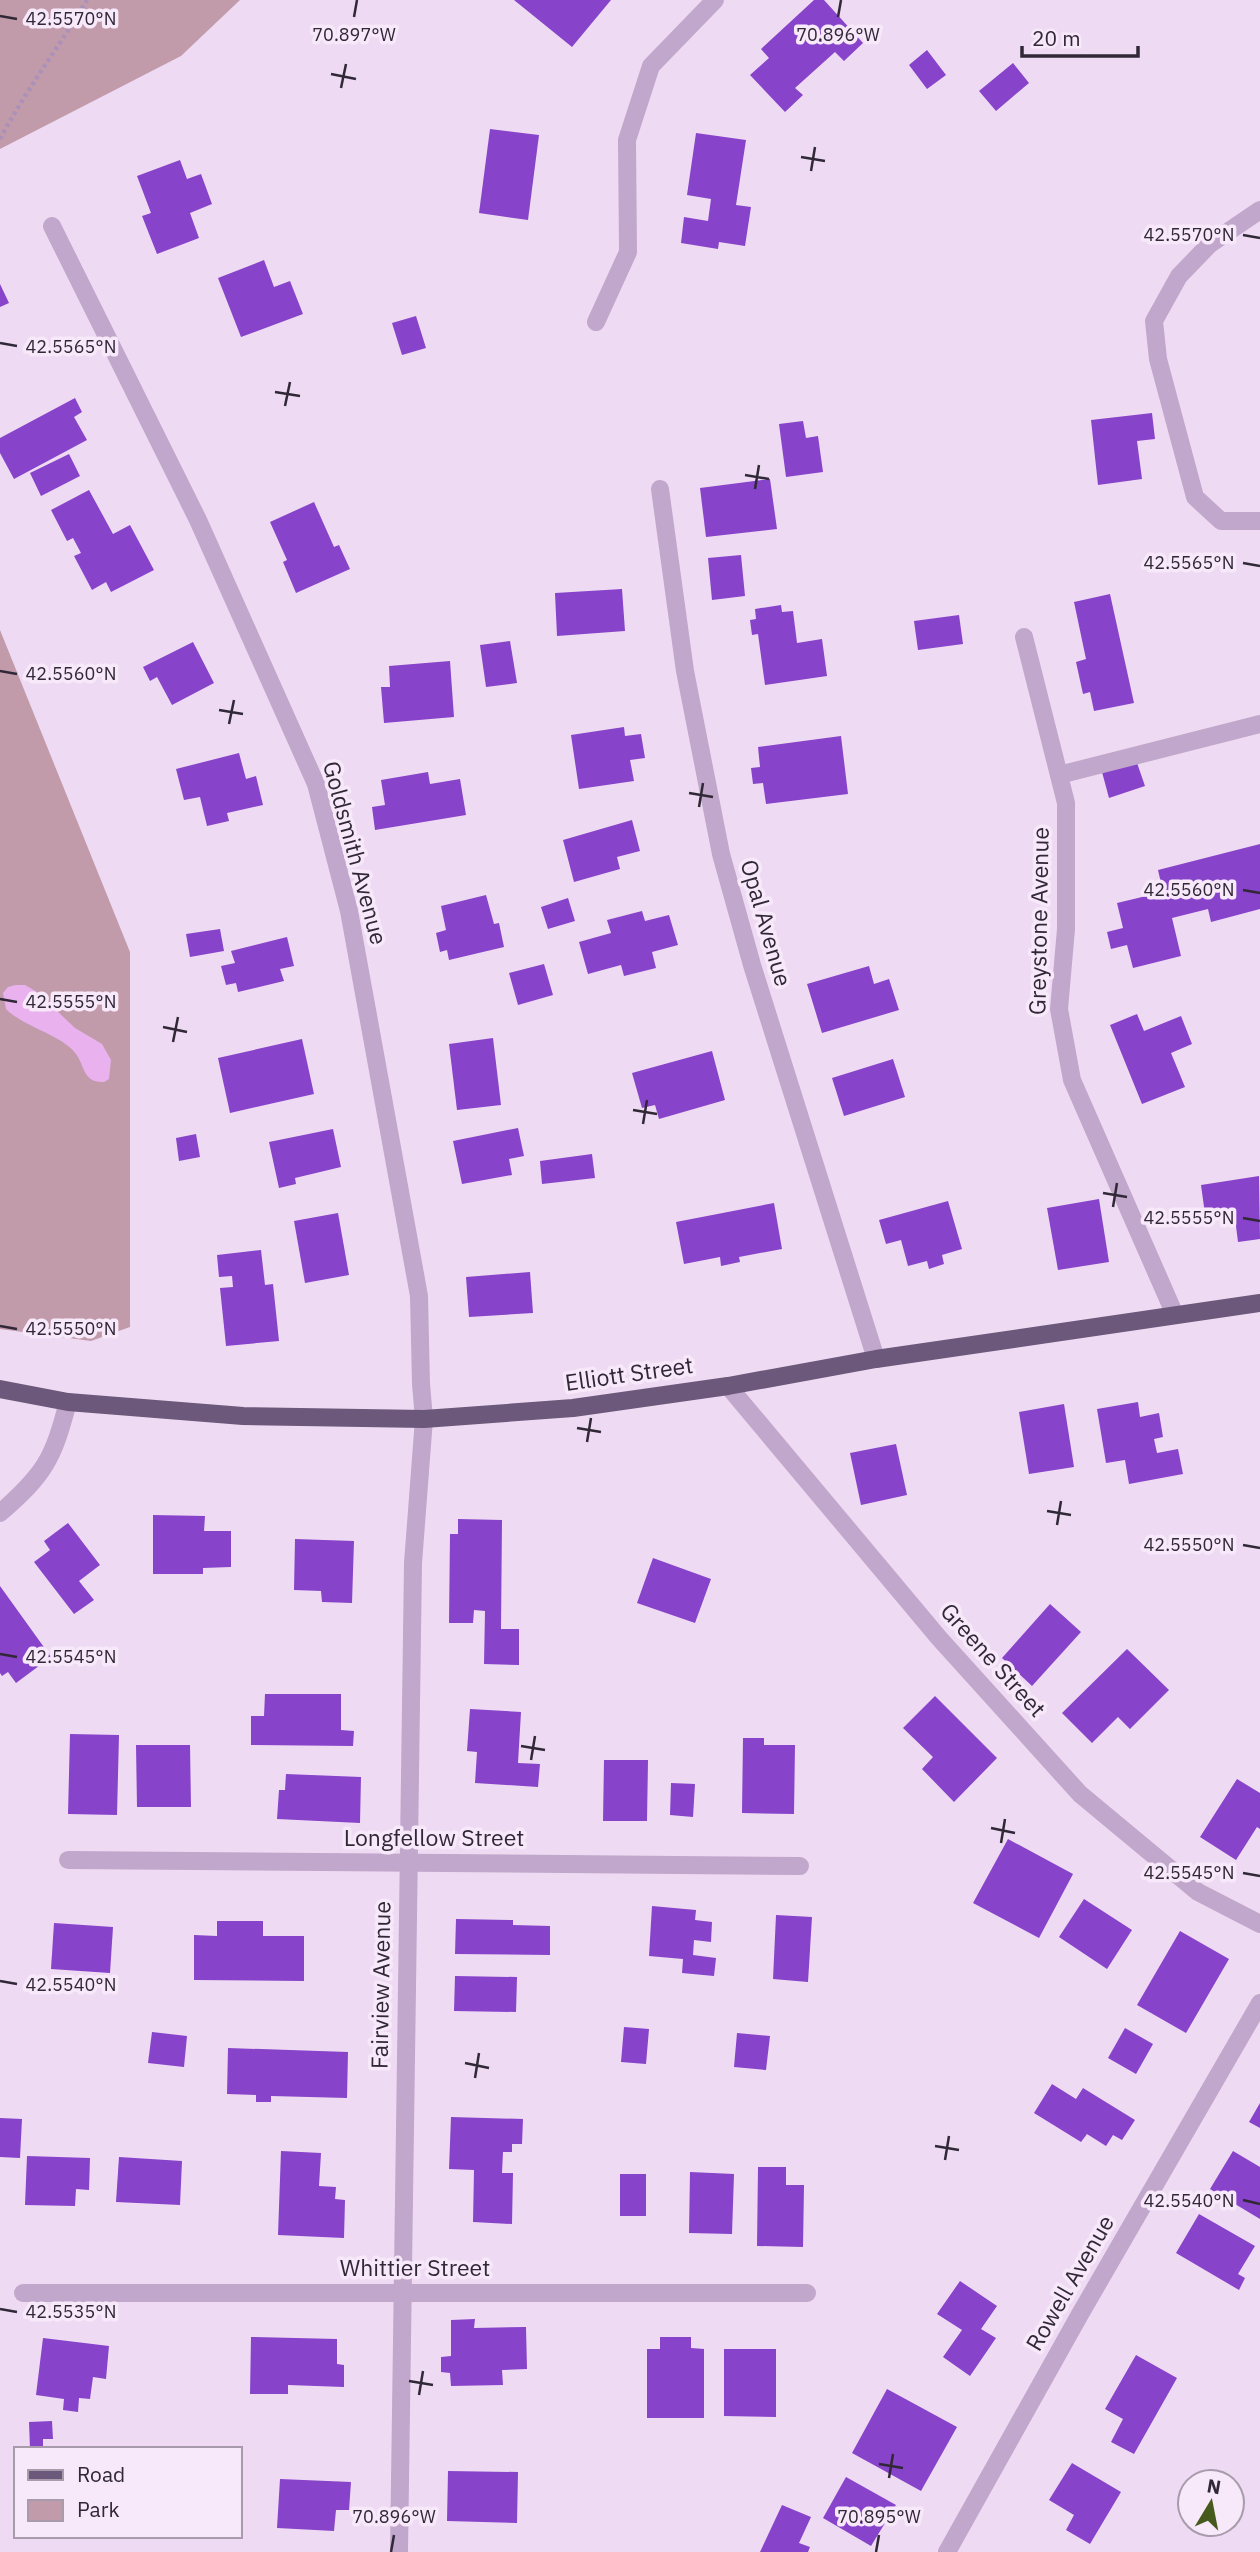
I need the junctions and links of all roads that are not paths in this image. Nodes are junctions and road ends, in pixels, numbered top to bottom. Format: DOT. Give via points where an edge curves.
graph roads {
  1 [pos="715,0"];
  2 [pos="1260,210"];
  3 [pos="52,226"];
  4 [pos="596,322"];
  5 [pos="660,489"];
  6 [pos="1260,521"];
  7 [pos="1024,637"];
  8 [pos="1260,724"];
  9 [pos="1059,775"];
  10 [pos="1260,1303"];
  11 [pos="1175,1315"];
  12 [pos="876,1359"];
  13 [pos="728,1386"];
  14 [pos="0,1389"];
  15 [pos="68,1402"];
  16 [pos="424,1419"];
  17 [pos="0,1513"];
  18 [pos="68,1860"];
  19 [pos="408,1863"];
  20 [pos="800,1866"];
  21 [pos="1260,1924"];
  22 [pos="1260,2003"];
  23 [pos="23,2293"];
  24 [pos="402,2293"];
  25 [pos="807,2293"];
  26 [pos="400,2552"];
  27 [pos="947,2552"];
  1 -- 4 [label="street" via="651,66 627,140 628,252"];
  2 -- 6 [label="street" via="1210,244 1179,275 1154,321 1158,359 1195,497 1221,521"];
  3 -- 16 [label="street, Goldsmith Avenue" via="198,520 316,784 349,911 419,1296"];
  5 -- 12 [label="street, Opal Avenue" via="685,671 721,854"];
  7 -- 9 [label="street, Greystone Avenue"];
  8 -- 9 [label="street"];
  9 -- 11 [label="street, Greystone Avenue" via="1066,803 1066,929 1059,1009 1072,1080"];
  10 -- 11 [label="main road, Elliott Street"];
  11 -- 12 [label="main road, Elliott Street"];
  12 -- 13 [label="main road, Elliott Street"];
  13 -- 16 [label="main road, Elliott Street" via="573,1408"];
  13 -- 21 [label="street, Greene Street" via="939,1638 1080,1794 1198,1892"];
  14 -- 15 [label="main road, Elliott Street"];
  15 -- 16 [label="main road, Elliott Street" via="243,1416"];
  15 -- 17 [label="street" via="43,1471"];
  16 -- 19 [label="street, Fairview Avenue" via="413,1563"];
  18 -- 19 [label="street, Longfellow Street"];
  19 -- 20 [label="street, Longfellow Street"];
  19 -- 24 [label="street, Fairview Avenue"];
  22 -- 27 [label="street, Rowell Avenue"];
  23 -- 24 [label="street, Whittier Street"];
  24 -- 25 [label="street, Whittier Street"];
  24 -- 26 [label="street, Fairview Avenue"];
}
